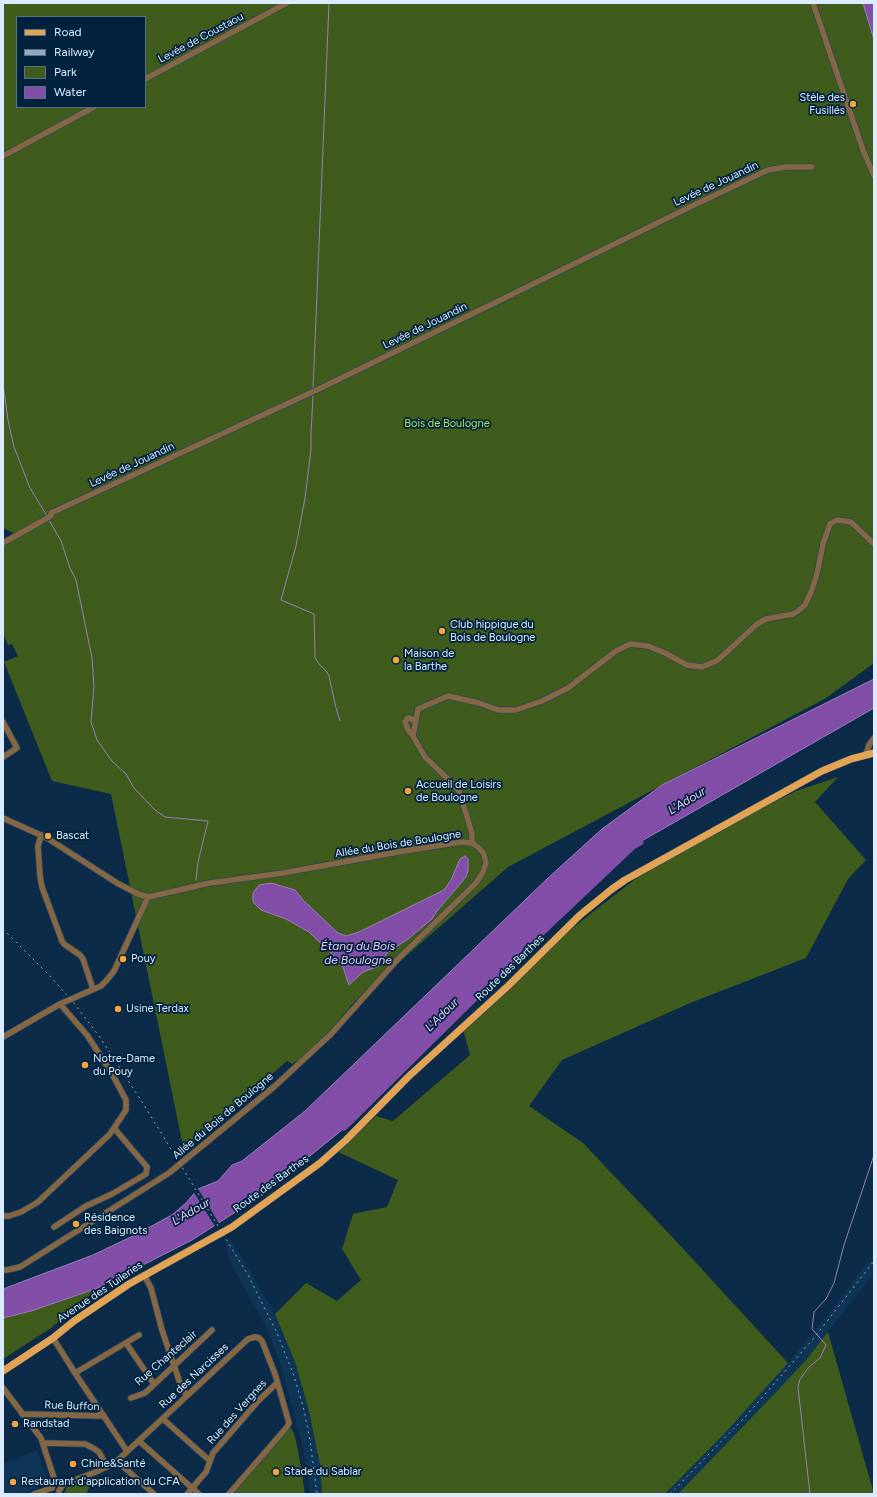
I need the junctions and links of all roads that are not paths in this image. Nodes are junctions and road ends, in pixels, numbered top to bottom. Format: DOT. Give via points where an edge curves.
graph roads {
  1 [pos="287,3"];
  2 [pos="813,3"];
  3 [pos="146,79"];
  4 [pos="92,108"];
  5 [pos="3,156"];
  6 [pos="812,167"];
  7 [pos="874,176"];
  8 [pos="3,543"];
  9 [pos="874,544"];
  10 [pos="3,722"];
  11 [pos="415,722"];
  12 [pos="5,731"];
  13 [pos="413,736"];
  14 [pos="874,738"];
  15 [pos="871,756"];
  16 [pos="3,757"];
  17 [pos="815,776"];
  18 [pos="3,818"];
  19 [pos="41,835"];
  20 [pos="472,843"];
  21 [pos="148,897"];
  22 [pos="93,989"];
  23 [pos="60,1004"];
  24 [pos="3,1038"];
  25 [pos="114,1128"];
  26 [pos="3,1216"];
  27 [pos="54,1227"];
  28 [pos="214,1238"];
  29 [pos="3,1270"];
  30 [pos="144,1275"];
  31 [pos="212,1330"];
  32 [pos="139,1336"];
  33 [pos="53,1338"];
  34 [pos="126,1343"];
  35 [pos="174,1365"];
  36 [pos="3,1371"];
  37 [pos="76,1373"];
  38 [pos="277,1383"];
  39 [pos="154,1384"];
  40 [pos="3,1388"];
  41 [pos="187,1395"];
  42 [pos="131,1398"];
  43 [pos="22,1414"];
  44 [pos="104,1416"];
  45 [pos="163,1419"];
  46 [pos="139,1441"];
  47 [pos="43,1443"];
  48 [pos="127,1452"];
  49 [pos="117,1461"];
  50 [pos="210,1461"];
  51 [pos="107,1467"];
  52 [pos="55,1481"];
  53 [pos="62,1485"];
  54 [pos="52,1488"];
  55 [pos="193,1488"];
  56 [pos="59,1492"];
  57 [pos="34,1494"];
  58 [pos="154,1494"];
  59 [pos="187,1494"];
  60 [pos="199,1494"];
  61 [pos="229,1494"];
  1 -- 3 [label="street, Levée de Coustaou"];
  2 -- 7 [label="street"];
  4 -- 5 [label="street"];
  6 -- 8 [label="street, Levée de Jouandin" via="768,170 314,391 51,513 49,517"];
  9 -- 11 [label="street" via="850,522 837,520 830,524 812,592 805,605 798,612 766,619 757,624 718,660 702,666 687,665 648,646 630,644 616,651 568,688 542,701 516,710 498,710 448,696 418,709"];
  10 -- 12 [label="street"];
  11 -- 13 [label="street"];
  11 -- 13 [label="street" via="408,718 405,722"];
  12 -- 16 [label="street" via="17,748"];
  13 -- 20 [label="street" via="425,757 459,791 472,833"];
  14 -- 15 [label="street" via="869,745"];
  15 -- 17 [label="main road, Route des Barthes"];
  15 -- 17 [label="main road, Route des Barthes" via="836,764"];
  17 -- 28 [label="main road, Route des Barthes" via="625,880 599,899 320,1163"];
  18 -- 19 [label="street"];
  19 -- 21 [label="street" via="117,883"];
  19 -- 22 [label="street" via="38,852 42,887 62,941 80,954"];
  20 -- 21 [label="street, Allée du Bois de Boulogne" via="462,842 409,850 283,873 210,883"];
  20 -- 29 [label="street, Allée du Bois de Boulogne" via="484,854 486,863 476,883 398,959 331,1034 276,1086 169,1173 20,1267"];
  21 -- 22 [label="street" via="114,971 106,981"];
  22 -- 23 [label="street"];
  23 -- 24 [label="street"];
  23 -- 25 [label="street" via="87,1036 126,1100 126,1110"];
  25 -- 26 [label="street" via="59,1183 27,1210"];
  25 -- 27 [label="street" via="147,1167 146,1174 86,1206"];
  28 -- 30 [label="main road, Avenue des Tuileries"];
  30 -- 33 [label="main road, Avenue des Tuileries"];
  30 -- 35 [label="street" via="151,1288"];
  31 -- 35 [label="street, Rue Chanteclair"];
  32 -- 34 [label="street"];
  33 -- 36 [label="main road, Avenue des Tuileries"];
  33 -- 37 [label="street"];
  34 -- 37 [label="street"];
  34 -- 39 [label="street"];
  35 -- 39 [label="street, Rue Chanteclair"];
  35 -- 41 [label="street" via="182,1389"];
  37 -- 44 [label="street"];
  38 -- 41 [label="street, Rue des Narcisses" via="262,1341 252,1337"];
  38 -- 50 [label="street, Rue des Vergnes" via="213,1453"];
  38 -- 61 [label="street" via="289,1423"];
  39 -- 42 [label="street, Rue Chanteclair" via="145,1393"];
  40 -- 43 [label="street"];
  41 -- 45 [label="street, Rue des Narcisses"];
  43 -- 44 [label="street, Rue Buffon"];
  43 -- 47 [label="street"];
  44 -- 48 [label="street, Rue Buffon"];
  45 -- 46 [label="street, Rue des Narcisses"];
  45 -- 50 [label="street"];
  46 -- 48 [label="street, Rue des Narcisses"];
  46 -- 55 [label="street"];
  47 -- 51 [label="street" via="85,1444 99,1452"];
  47 -- 52 [label="street"];
  48 -- 49 [label="street, Rue des Narcisses"];
  49 -- 51 [label="street, Rue des Narcisses"];
  49 -- 58 [label="street"];
  50 -- 55 [label="street, Rue des Vergnes" via="206,1472"];
  51 -- 53 [label="street, Rue des Narcisses"];
  52 -- 53 [label="street"];
  52 -- 54 [label="street"];
  53 -- 56 [label="street"];
  54 -- 56 [label="street"];
  54 -- 57 [label="street"];
  55 -- 59 [label="street, Rue des Vergnes"];
  55 -- 60 [label="street"];
}
